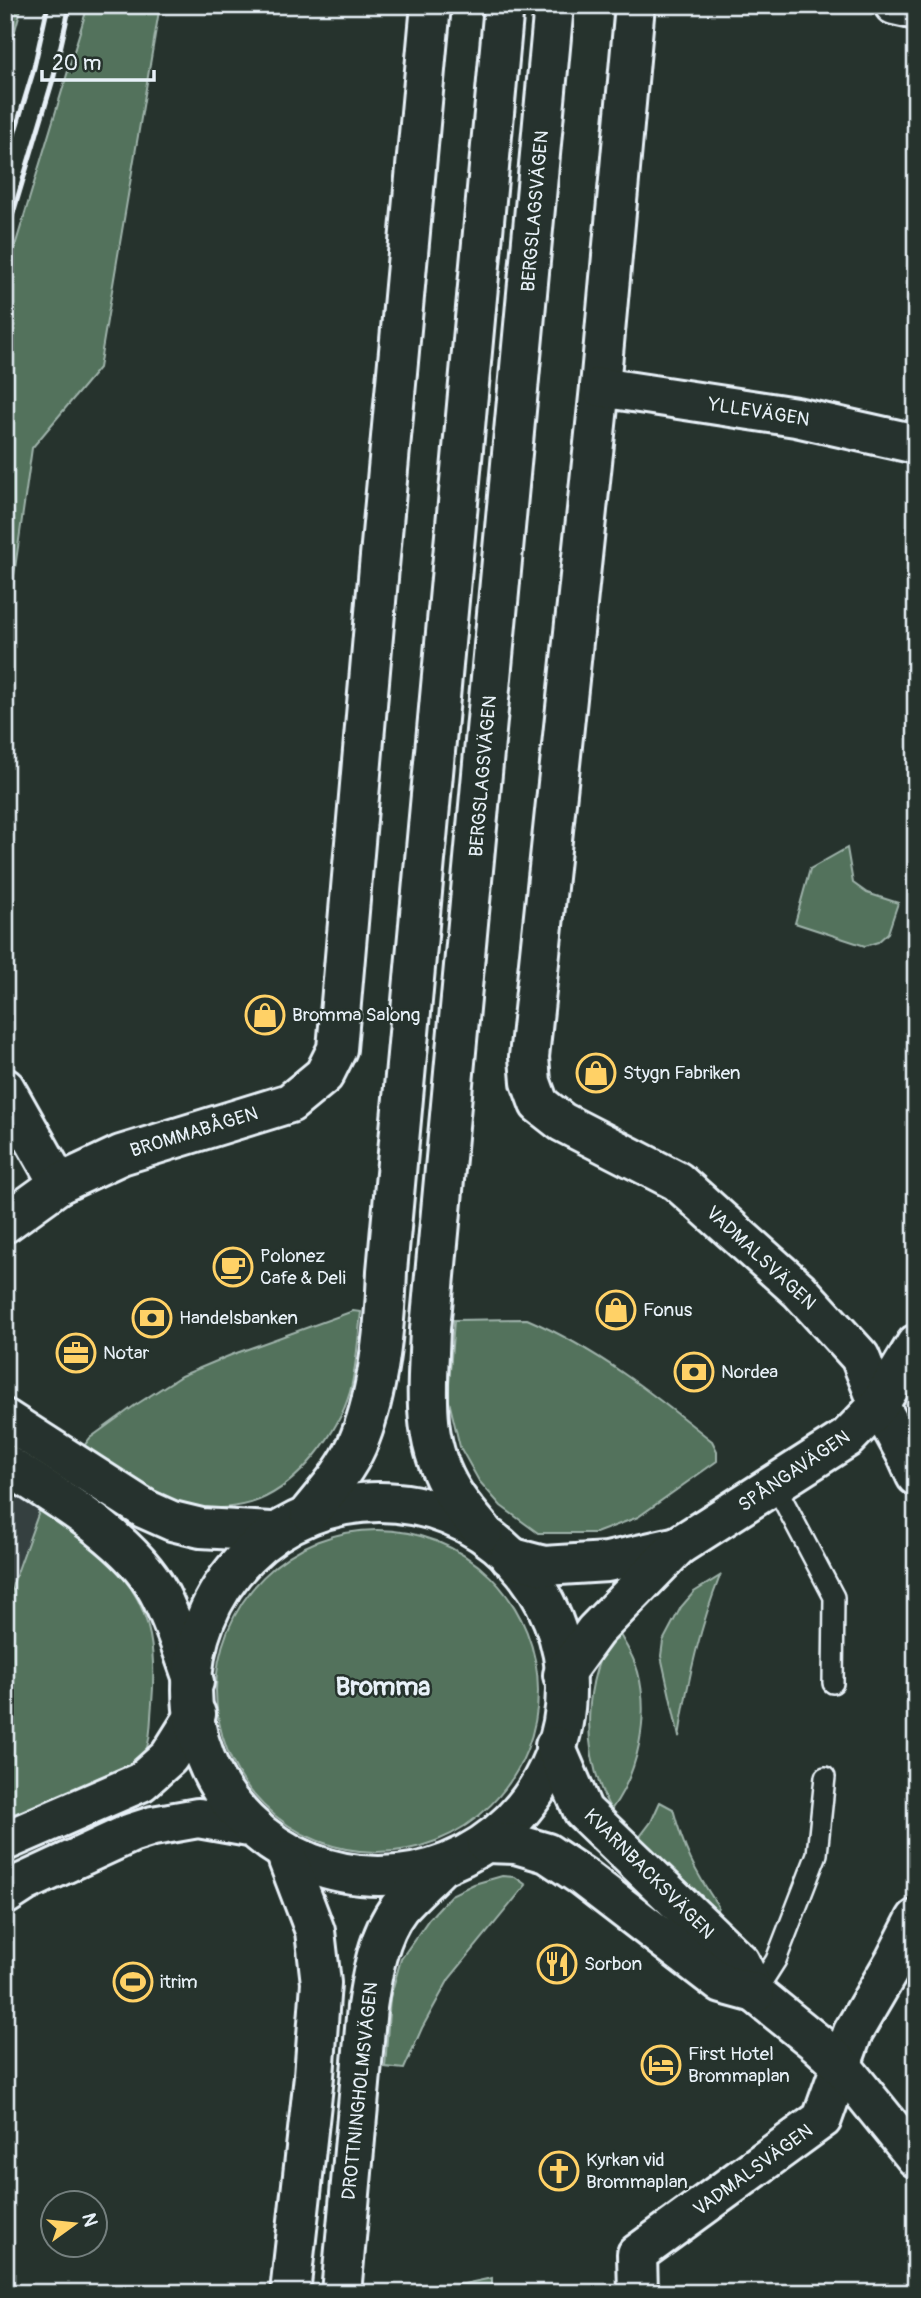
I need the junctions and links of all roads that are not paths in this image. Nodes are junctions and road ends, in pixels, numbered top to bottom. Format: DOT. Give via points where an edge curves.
graph roads {
  1 [pos="431,5"];
  2 [pos="504,5"];
  3 [pos="554,5"];
  4 [pos="635,5"];
  5 [pos="894,5"];
  6 [pos="916,10"];
  7 [pos="600,387"];
  8 [pos="916,444"];
  9 [pos="5,1088"];
  10 [pos="59,1184"];
  11 [pos="5,1223"];
  12 [pos="916,1344"];
  13 [pos="879,1405"];
  14 [pos="5,1419"];
  15 [pos="5,1464"];
  16 [pos="916,1476"];
  17 [pos="775,1485"];
  18 [pos="310,1511"];
  19 [pos="271,1532"];
  20 [pos="496,1544"];
  21 [pos="678,1546"];
  22 [pos="564,1675"];
  23 [pos="833,1683"];
  24 [pos="195,1698"];
  25 [pos="555,1746"];
  26 [pos="825,1777"];
  27 [pos="249,1827"];
  28 [pos="5,1840"];
  29 [pos="486,1843"];
  30 [pos="288,1860"];
  31 [pos="438,1869"];
  32 [pos="5,1895"];
  33 [pos="916,1919"];
  34 [pos="906,1966"];
  35 [pos="755,1993"];
  36 [pos="841,2065"];
  37 [pos="916,2158"];
  38 [pos="290,2293"];
  39 [pos="341,2293"];
  40 [pos="638,2293"];
  1 -- 10 [label="street, BROMMABÅGEN" via="337,1049 324,1075 290,1103 121,1155"];
  2 -- 18 [label="street" via="382,1335 369,1410 356,1447"];
  3 -- 20 [label="street, BERGSLAGSVÄGEN" via="430,1329 427,1418 437,1461 453,1494"];
  4 -- 7 [label="street"];
  5 -- 6 [label="street"];
  7 -- 8 [label="street, YLLEVÄGEN" via="796,417"];
  7 -- 13 [label="street, VADMALSVÄGEN" via="529,1057 531,1082 539,1104 562,1122 677,1181 799,1290 860,1357"];
  9 -- 10 [label="street"];
  10 -- 11 [label="street, BROMMABÅGEN"];
  12 -- 13 [label="street, SPÅNGAVÄGEN"];
  13 -- 16 [label="street, VADMALSVÄGEN"];
  13 -- 17 [label="street, SPÅNGAVÄGEN" via="848,1438"];
  14 -- 19 [label="street" via="145,1509 172,1521 201,1528"];
  15 -- 24 [label="street" via="100,1528 141,1565 158,1591"];
  17 -- 21 [label="street, SPÅNGAVÄGEN"];
  17 -- 23 [label="lane" via="834,1597"];
  18 -- 19 [label="street"];
  18 -- 20 [label="street" via="368,1498 402,1499 433,1506"];
  19 -- 24 [label="street" via="225,1588 204,1632"];
  20 -- 21 [label="street, SPÅNGAVÄGEN" via="544,1566 607,1562"];
  20 -- 22 [label="street, BERGSLAGSVÄGEN" via="535,1588 547,1611"];
  21 -- 22 [label="street, SPÅNGAVÄGEN" via="594,1631"];
  22 -- 25 [label="street, BERGSLAGSVÄGEN" via="565,1701"];
  24 -- 27 [label="street" via="208,1758 229,1801"];
  24 -- 28 [label="street" via="169,1757 141,1782"];
  25 -- 29 [label="street, BERGSLAGSVÄGEN" via="534,1791"];
  25 -- 35 [label="street, KVARNBACKSVÄGEN" via="583,1811 740,1962"];
  26 -- 35 [label="lane" via="817,1854 776,1960"];
  27 -- 30 [label="street"];
  27 -- 32 [label="street" via="198,1818 153,1826"];
  29 -- 31 [label="street, BERGSLAGSVÄGEN"];
  29 -- 35 [label="street, KVARNBACKSVÄGEN" via="516,1844 547,1853 722,1984"];
  30 -- 31 [label="street" via="348,1879 387,1880"];
  30 -- 38 [label="street" via="315,1931 321,1983"];
  31 -- 39 [label="street, DROTTNINGHOLMSVÄGEN" via="398,1909 373,1970"];
  33 -- 34 [label="street, VADMALSVÄGEN"];
  34 -- 36 [label="street, VADMALSVÄGEN" via="853,2032"];
  35 -- 36 [label="street, KVARNBACKSVÄGEN"];
  36 -- 37 [label="street, KVARNBACKSVÄGEN"];
  36 -- 40 [label="street, VADMALSVÄGEN" via="822,2119 637,2254"];
}
